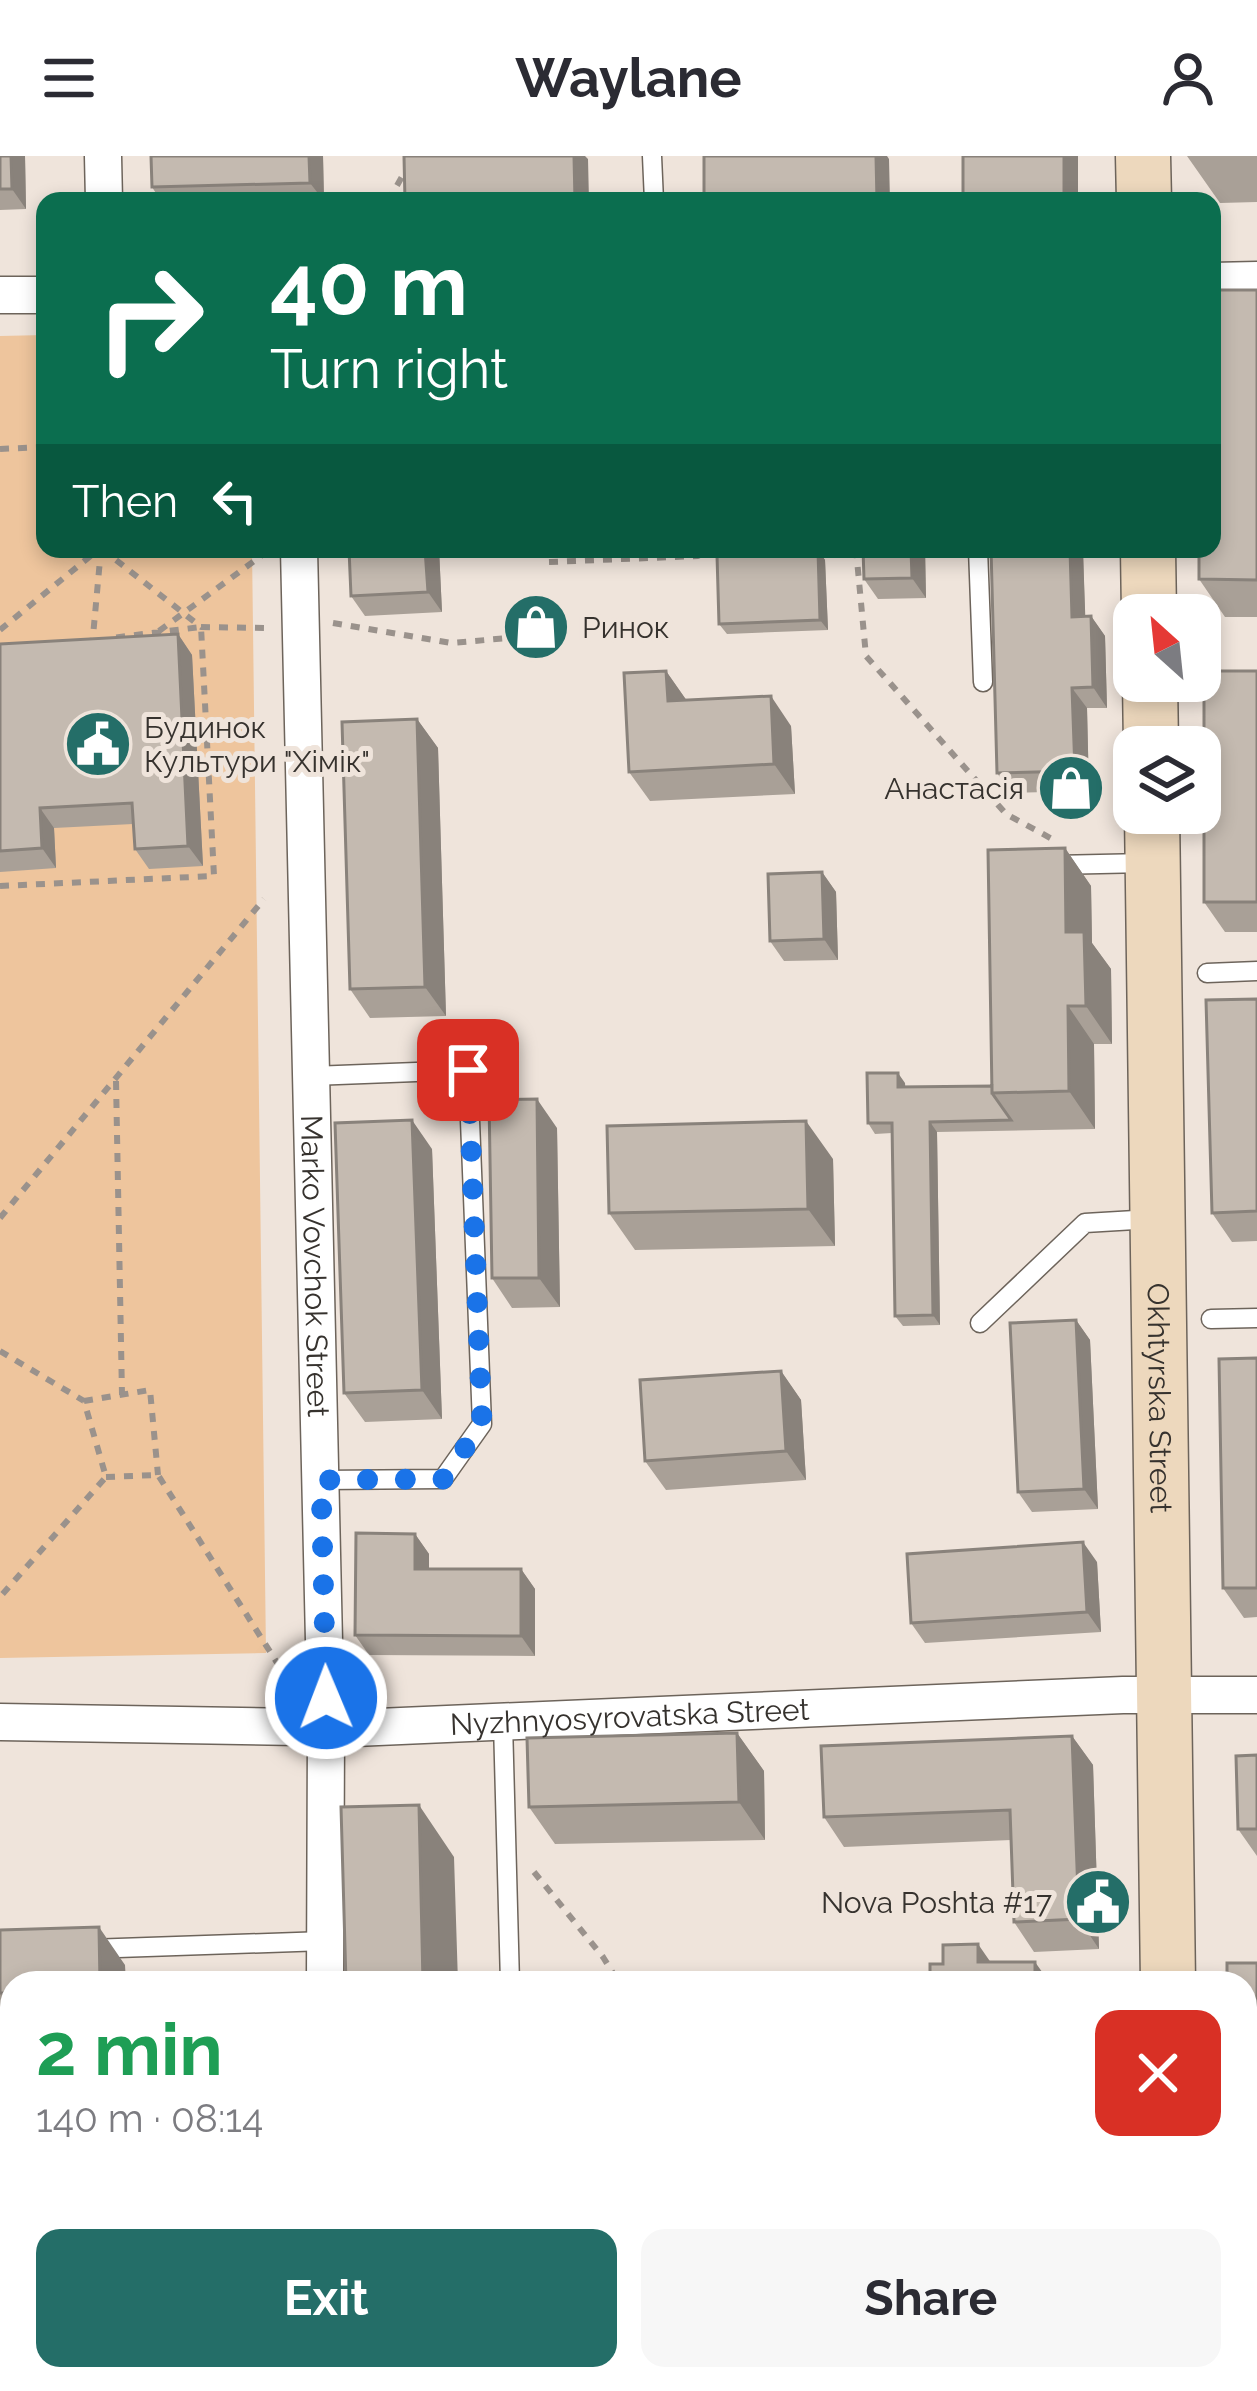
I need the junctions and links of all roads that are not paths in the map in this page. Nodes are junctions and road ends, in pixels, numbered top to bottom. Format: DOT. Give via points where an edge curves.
graph roads {
  1 [pos="103,156"];
  2 [pos="652,156"];
  3 [pos="1143,156"];
  4 [pos="104,192"];
  5 [pos="654,192"];
  6 [pos="1144,192"];
  7 [pos="1257,280"];
  8 [pos="1221,281"];
  9 [pos="36,295"];
  10 [pos="0,296"];
  11 [pos="299,558"];
  12 [pos="978,558"];
  13 [pos="1148,558"];
  14 [pos="1149,594"];
  15 [pos="982,682"];
  16 [pos="1135,846"];
  17 [pos="1034,865"];
  18 [pos="1257,971"];
  19 [pos="1207,973"];
  20 [pos="312,1076"];
  21 [pos="1157,1219"];
  22 [pos="1257,1318"];
  23 [pos="1210,1319"];
  24 [pos="980,1323"];
  25 [pos="321,1480"];
  26 [pos="1163,1694"];
  27 [pos="1257,1695"];
  28 [pos="0,1722"];
  29 [pos="503,1723"];
  30 [pos="326,1729"];
  31 [pos="325,1940"];
  32 [pos="69,1950"];
  33 [pos="326,1971"];
  34 [pos="509,1971"];
  35 [pos="1168,1971"];
  1 -- 4 [label="street"];
  2 -- 5 [label="lane"];
  3 -- 6 [label="main road"];
  7 -- 8 [label="street"];
  9 -- 10 [label="street"];
  11 -- 20 [label="street, Marko Vovchok Street"];
  12 -- 15 [label="lane"];
  13 -- 14 [label="main road"];
  16 -- 17 [label="lane"];
  16 -- 21 [label="main road, Okhtyrska Street"];
  18 -- 19 [label="lane"];
  20 -- 25 [label="street, Marko Vovchok Street"];
  20 -- 25 [label="lane" via="468,1070 482,1424 443,1479"];
  21 -- 24 [label="lane" via="1084,1223"];
  21 -- 26 [label="main road, Okhtyrska Street"];
  22 -- 23 [label="lane"];
  25 -- 30 [label="street, Marko Vovchok Street"];
  26 -- 27 [label="street, Nyzhnyosyrovatska Street"];
  26 -- 29 [label="street, Nyzhnyosyrovatska Street"];
  26 -- 35 [label="main road, Okhtyrska Street"];
  28 -- 30 [label="street, Nyzhnyosyrovatska Street"];
  29 -- 30 [label="street, Nyzhnyosyrovatska Street"];
  29 -- 34 [label="lane"];
  30 -- 31 [label="street, Marko Vovchok Street"];
  31 -- 32 [label="lane"];
  31 -- 33 [label="street, Marko Vovchok Street"];
}
